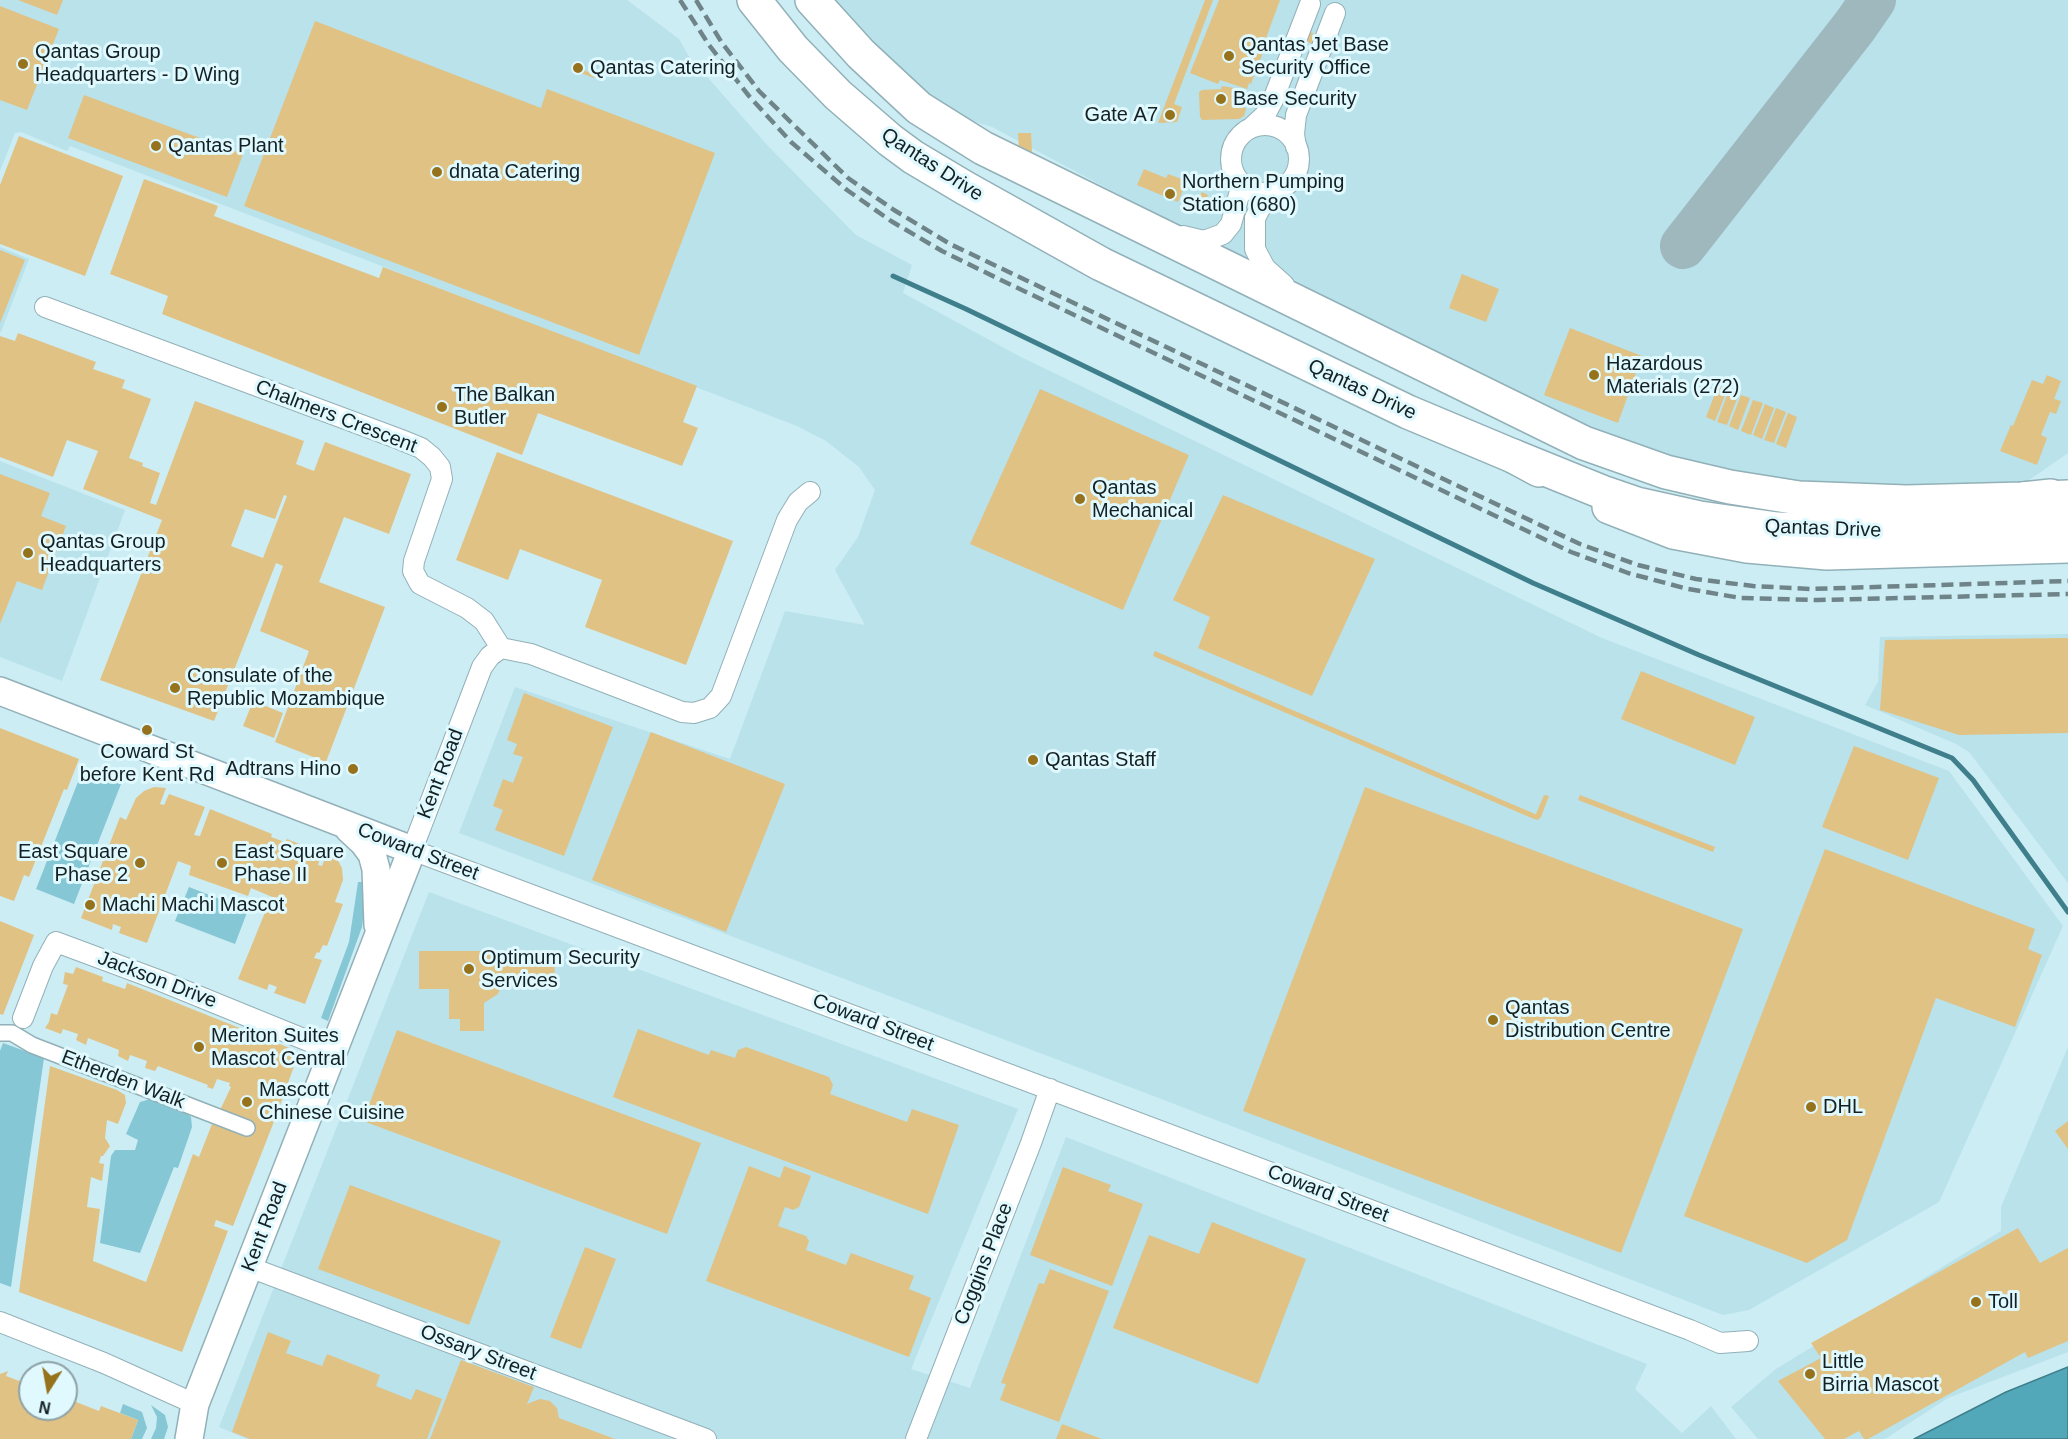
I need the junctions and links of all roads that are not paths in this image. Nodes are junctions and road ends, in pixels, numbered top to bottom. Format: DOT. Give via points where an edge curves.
graph roads {
  1 [pos="754,0"];
  2 [pos="812,0"];
  3 [pos="1251,128"];
  4 [pos="1296,147"];
  5 [pos="1242,184"];
  6 [pos="1269,192"];
  7 [pos="1144,226"];
  8 [pos="45,307"];
  9 [pos="1322,313"];
  10 [pos="1513,456"];
  11 [pos="810,492"];
  12 [pos="2068,496"];
  13 [pos="2068,527"];
  14 [pos="2068,546"];
  15 [pos="501,648"];
  16 [pos="0,691"];
  17 [pos="341,823"];
  18 [pos="412,850"];
  19 [pos="379,937"];
  20 [pos="23,1018"];
  21 [pos="0,1033"];
  22 [pos="333,1051"];
  23 [pos="1050,1089"];
  24 [pos="247,1128"];
  25 [pos="249,1267"];
  26 [pos="0,1322"];
  27 [pos="1748,1341"];
  28 [pos="195,1404"];
  29 [pos="175,1439"];
  30 [pos="189,1439"];
  31 [pos="706,1439"];
  32 [pos="916,1439"];
  1 -- 10 [label="highway, Qantas Drive" via="837,95 890,140 965,188 1101,264 1408,412"];
  2 -- 7 [label="highway, Qantas Drive" via="861,54 919,108 983,148"];
  3 -- 4 [label="street" via="1262,125 1283,130"];
  3 -- 4 [label="street" via="1273,100 1308,10 1332,20 1296,116"];
  3 -- 5 [label="street" via="1236,140 1231,157 1235,176"];
  4 -- 6 [label="street" via="1296,172 1286,184"];
  5 -- 6 [label="street"];
  5 -- 7 [label="street" via="1231,224 1223,234 1204,241"];
  6 -- 9 [label="street" via="1255,218 1256,254 1275,278"];
  7 -- 9 [label="highway, Qantas Drive"];
  8 -- 15 [label="street, Chalmers Crescent" via="421,448 440,468 442,479 413,571 420,584 484,621"];
  9 -- 12 [label="highway, Qantas Drive" via="1584,443 1666,472 1798,498 1906,502"];
  10 -- 13 [label="highway, Qantas Drive" via="1637,504 1778,529 1840,532"];
  10 -- 14 [label="highway" via="1616,510 1672,532 1747,546 1827,553"];
  11 -- 15 [label="street" via="787,520 721,696 710,708 682,712 531,654"];
  15 -- 18 [label="street, Kent Road" via="482,666"];
  16 -- 17 [label="main road, Coward Street"];
  17 -- 18 [label="main road, Coward Street"];
  17 -- 19 [label="main road" via="372,854"];
  18 -- 19 [label="main road, Kent Road"];
  18 -- 23 [label="street, Coward Street"];
  19 -- 22 [label="main road, Kent Road"];
  20 -- 22 [label="street, Jackson Drive" via="56,942"];
  21 -- 24 [label="street, Etherden Walk" via="12,1033 32,1045"];
  22 -- 25 [label="main road, Kent Road"];
  23 -- 27 [label="street, Coward Street" via="1720,1343"];
  23 -- 32 [label="street, Coggins Place"];
  25 -- 28 [label="main road, Kent Road"];
  25 -- 31 [label="street, Ossary Street"];
  26 -- 28 [label="street"];
  28 -- 29 [label="main road"];
  28 -- 30 [label="main road, Kent Road"];
}
